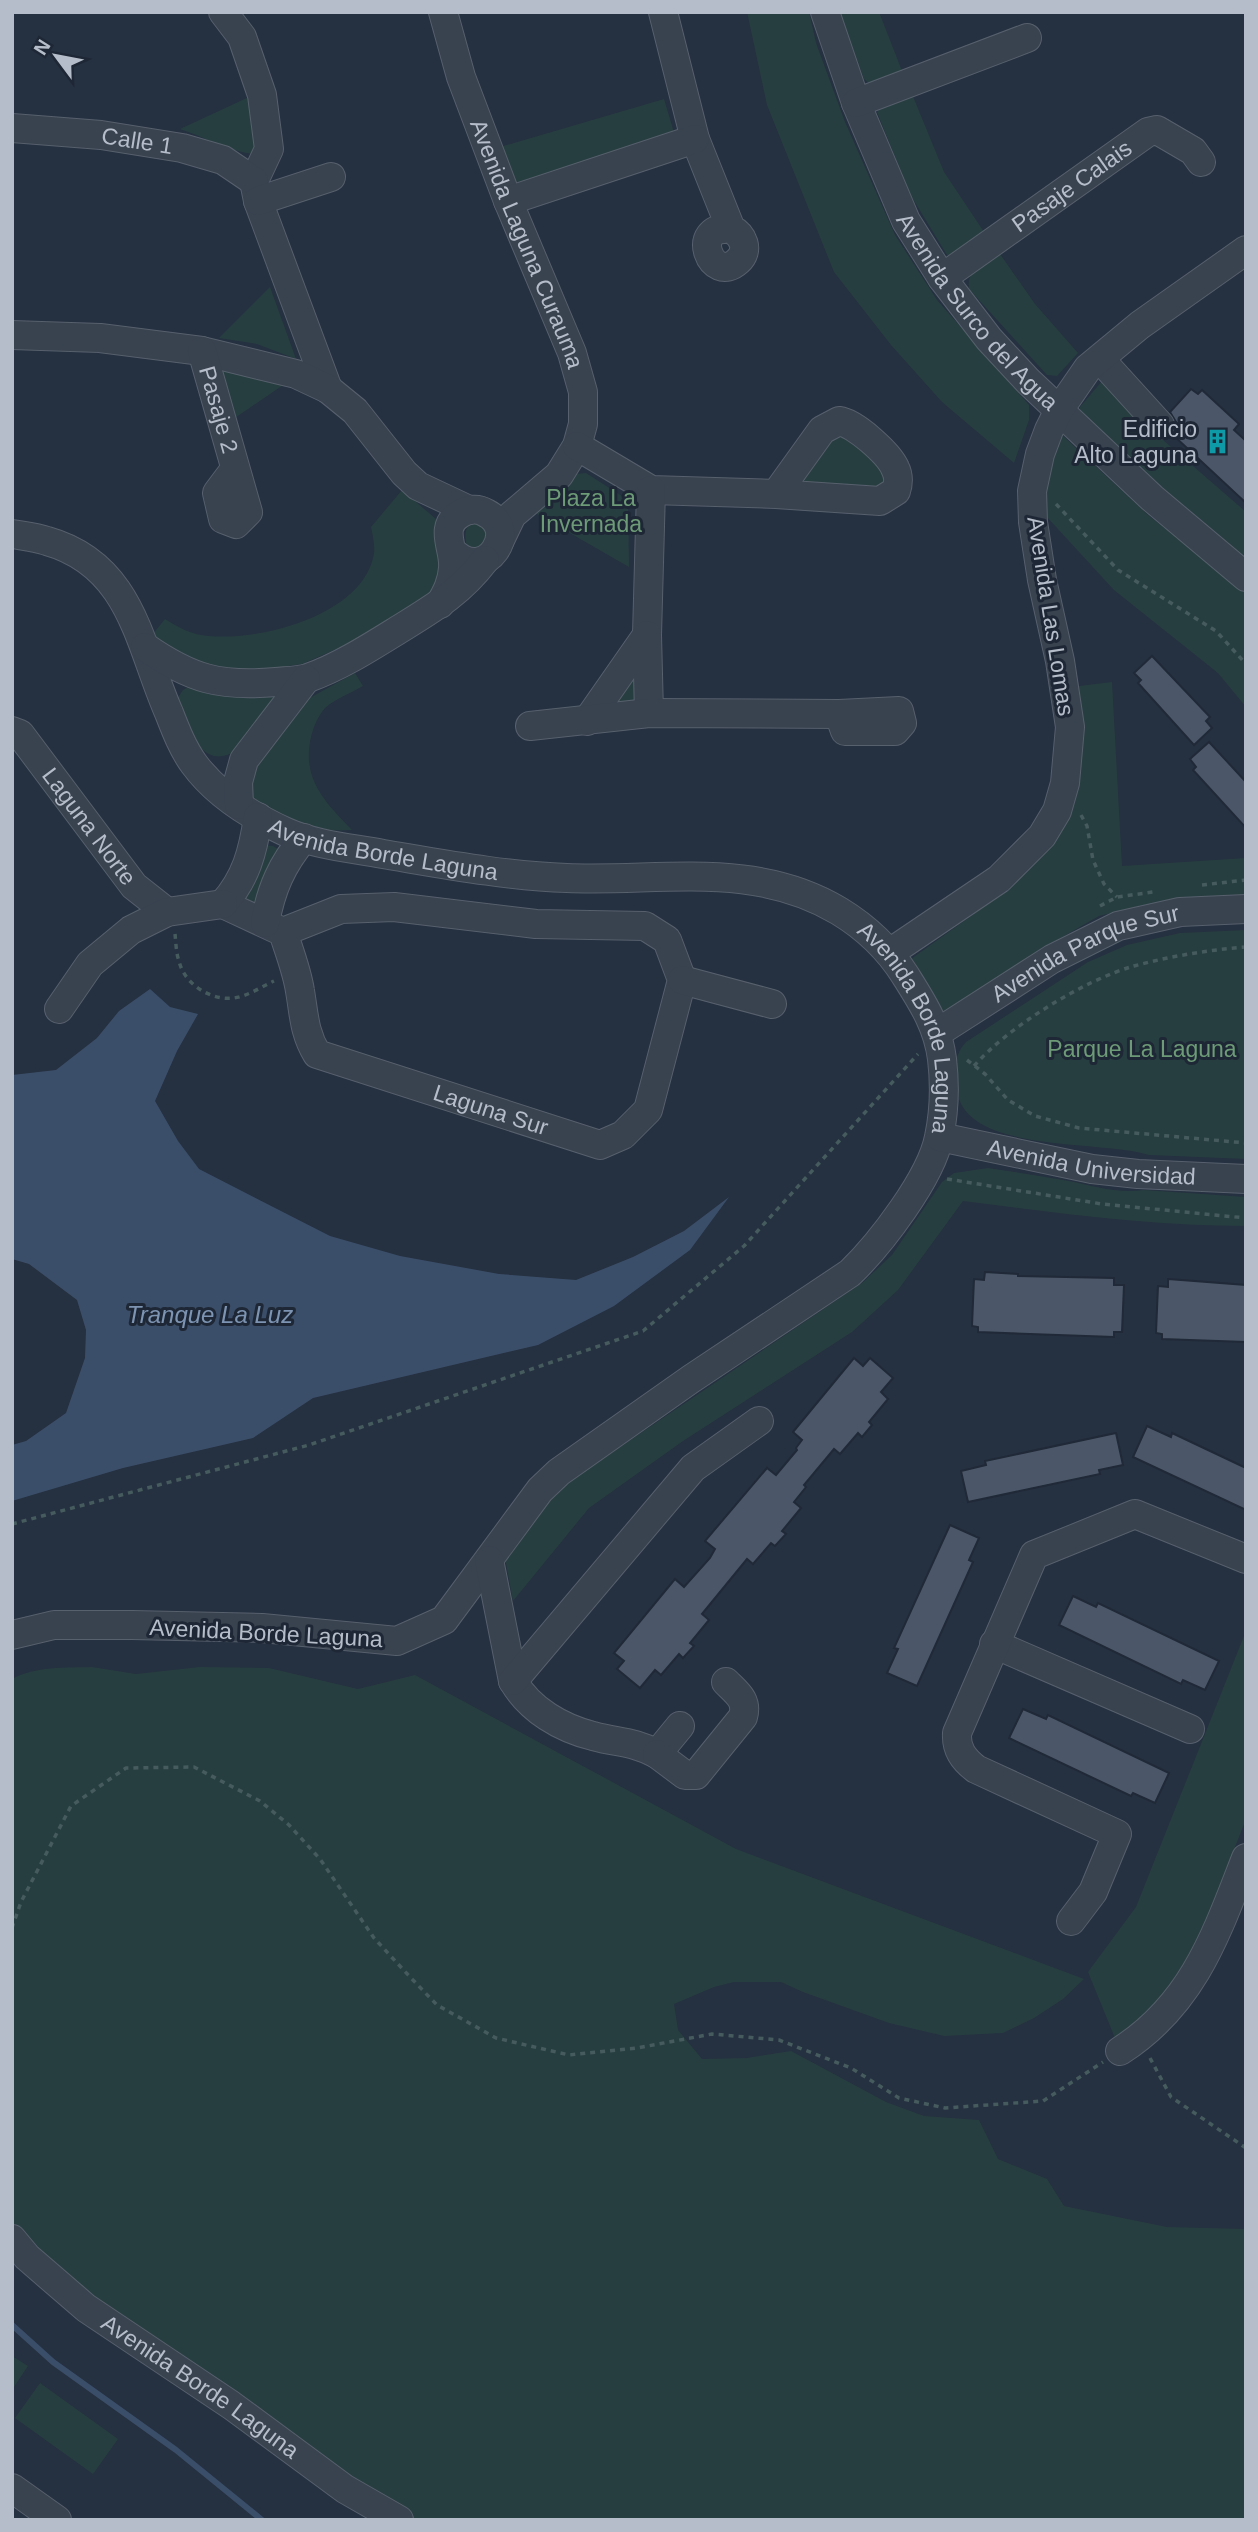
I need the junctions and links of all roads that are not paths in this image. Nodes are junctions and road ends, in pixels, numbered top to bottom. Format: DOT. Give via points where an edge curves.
graph roads {
  1 [pos="223,12"];
  2 [pos="443,12"];
  3 [pos="667,12"];
  4 [pos="825,12"];
  5 [pos="1027,38"];
  6 [pos="856,103"];
  7 [pos="12,128"];
  8 [pos="695,139"];
  9 [pos="1201,162"];
  10 [pos="331,177"];
  11 [pos="256,191"];
  12 [pos="508,201"];
  13 [pos="731,229"];
  14 [pos="1246,250"];
  15 [pos="942,278"];
  16 [pos="12,335"];
  17 [pos="202,351"];
  18 [pos="1100,359"];
  19 [pos="328,388"];
  20 [pos="1059,410"];
  21 [pos="1160,425"];
  22 [pos="577,446"];
  23 [pos="235,469"];
  24 [pos="559,475"];
  25 [pos="651,490"];
  26 [pos="776,494"];
  27 [pos="468,515"];
  28 [pos="12,534"];
  29 [pos="492,550"];
  30 [pos="454,553"];
  31 [pos="1246,577"];
  32 [pos="440,604"];
  33 [pos="647,635"];
  34 [pos="145,647"];
  35 [pos="195,677"];
  36 [pos="306,679"];
  37 [pos="160,694"];
  38 [pos="649,713"];
  39 [pos="839,714"];
  40 [pos="587,721"];
  41 [pos="530,726"];
  42 [pos="15,730"];
  43 [pos="244,760"];
  44 [pos="193,763"];
  45 [pos="248,811"];
  46 [pos="304,838"];
  47 [pos="223,904"];
  48 [pos="1246,909"];
  49 [pos="167,912"];
  50 [pos="274,928"];
  51 [pos="891,953"];
  52 [pos="682,979"];
  53 [pos="772,1003"];
  54 [pos="59,1009"];
  55 [pos="937,1032"];
  56 [pos="943,1092"];
  57 [pos="940,1137"];
  58 [pos="989,1149"];
  59 [pos="923,1179"];
  60 [pos="1246,1179"];
  61 [pos="759,1421"];
  62 [pos="1246,1559"];
  63 [pos="489,1560"];
  64 [pos="12,1635"];
  65 [pos="994,1644"];
  66 [pos="513,1681"];
  67 [pos="726,1682"];
  68 [pos="680,1726"];
  69 [pos="1190,1729"];
  70 [pos="657,1754"];
  71 [pos="1246,1858"];
  72 [pos="1071,1921"];
  73 [pos="1130,2045"];
  74 [pos="12,2239"];
  75 [pos="12,2488"];
  76 [pos="57,2520"];
  77 [pos="399,2520"];
  1 -- 11 [label="street" via="242,37 262,95 269,149"];
  2 -- 12 [label="street, Avenida Laguna Curauma" via="461,77"];
  3 -- 8 [label="street"];
  4 -- 6 [label="street, Avenida Surco del Agua"];
  5 -- 6 [label="street"];
  6 -- 15 [label="street, Avenida Surco del Agua" via="906,221"];
  7 -- 11 [label="street, Calle 1" via="182,148 223,160"];
  8 -- 12 [label="street"];
  8 -- 13 [label="street"];
  9 -- 15 [label="street, Pasaje Calais" via="1193,151 1157,130 1148,132"];
  10 -- 11 [label="street"];
  11 -- 19 [label="street"];
  12 -- 22 [label="street, Avenida Laguna Curauma" via="581,378 584,406"];
  14 -- 18 [label="street, Avenida Las Lomas"];
  15 -- 20 [label="street, Avenida Surco del Agua" via="989,339"];
  16 -- 17 [label="street" via="100,338"];
  17 -- 19 [label="street" via="296,374"];
  17 -- 23 [label="street, Pasaje 2"];
  18 -- 20 [label="street, Avenida Las Lomas" via="1088,368"];
  18 -- 21 [label="street"];
  19 -- 27 [label="street" via="355,411 418,486"];
  20 -- 31 [label="street, Avenida Surco del Agua" via="1152,498"];
  20 -- 51 [label="street, Avenida Las Lomas" via="1040,454 1032,491 1042,580 1070,727 1069,756 1056,811 1042,836 999,879"];
  22 -- 24 [label="street, Avenida Laguna Curauma"];
  22 -- 25 [label="street"];
  24 -- 27 [label="street"];
  24 -- 29 [label="street, Avenida Laguna Curauma" via="512,515"];
  25 -- 26 [label="street"];
  25 -- 33 [label="street"];
  27 -- 29 [label="street" via="497,523"];
  27 -- 30 [label="street" via="448,539"];
  28 -- 34 [label="street, Avenida Borde Laguna" via="62,546 93,565 120,593"];
  29 -- 30 [label="street" via="468,562"];
  29 -- 32 [label="street, Avenida Laguna Curauma" via="468,582"];
  30 -- 32 [label="street" via="449,589"];
  32 -- 36 [label="street, Avenida Laguna Curauma" via="362,652"];
  33 -- 38 [label="street"];
  33 -- 40 [label="street"];
  34 -- 35 [label="street, Avenida Laguna Curauma"];
  34 -- 37 [label="street, Avenida Borde Laguna"];
  35 -- 36 [label="street, Avenida Laguna Curauma" via="253,684"];
  35 -- 37 [label="street"];
  36 -- 43 [label="street, Avenida Laguna Curauma"];
  37 -- 44 [label="street, Avenida Borde Laguna"];
  38 -- 39 [label="street"];
  38 -- 40 [label="street"];
  40 -- 41 [label="street"];
  42 -- 49 [label="street, Laguna Norte" via="134,886"];
  43 -- 44 [label="street"];
  43 -- 45 [label="street, Avenida Laguna Curauma" via="238,782"];
  44 -- 45 [label="street, Avenida Borde Laguna"];
  45 -- 46 [label="street, Avenida Borde Laguna"];
  45 -- 47 [label="street, Avenida Laguna Curauma" via="247,870"];
  46 -- 50 [label="street" via="275,881"];
  46 -- 51 [label="street, Avenida Borde Laguna" via="435,862 566,878 720,876 762,881 830,906"];
  47 -- 49 [label="street"];
  47 -- 50 [label="street"];
  48 -- 55 [label="street, Avenida Parque Sur" via="1180,912 1118,926 1052,960"];
  49 -- 54 [label="street" via="131,930 90,964"];
  50 -- 52 [label="street" via="341,909 394,907 536,924 645,926 667,940"];
  50 -- 52 [label="street, Laguna Sur" via="300,989 304,1023 317,1054 600,1145 623,1135 648,1110"];
  51 -- 55 [label="street, Avenida Borde Laguna"];
  52 -- 53 [label="street"];
  55 -- 56 [label="street, Avenida Borde Laguna"];
  56 -- 57 [label="street, Avenida Borde Laguna"];
  56 -- 58 [label="street" via="957,1121"];
  57 -- 58 [label="street, Avenida Universidad"];
  57 -- 59 [label="street, Avenida Borde Laguna"];
  58 -- 59 [label="street" via="956,1157"];
  58 -- 60 [label="street, Avenida Universidad" via="1093,1169"];
  59 -- 63 [label="street, Avenida Borde Laguna" via="872,1252 850,1273 559,1472 540,1490"];
  61 -- 66 [label="street" via="693,1468"];
  62 -- 65 [label="street" via="1135,1514 1036,1552"];
  63 -- 64 [label="street, Avenida Borde Laguna" via="444,1620 397,1641 262,1628 131,1625 54,1625"];
  63 -- 66 [label="street"];
  65 -- 69 [label="street"];
  65 -- 72 [label="street" via="957,1733 960,1752 976,1769 1117,1834 1093,1892"];
  66 -- 70 [label="street" via="523,1699 543,1715 592,1736 640,1744"];
  67 -- 70 [label="street" via="743,1700 744,1717 696,1775 685,1775"];
  68 -- 70 [label="street"];
  71 -- 73 [label="street" via="1201,1966 1165,2015"];
  74 -- 77 [label="street, Avenida Borde Laguna" via="86,2308 231,2405 345,2490"];
  75 -- 76 [label="street"];
}
